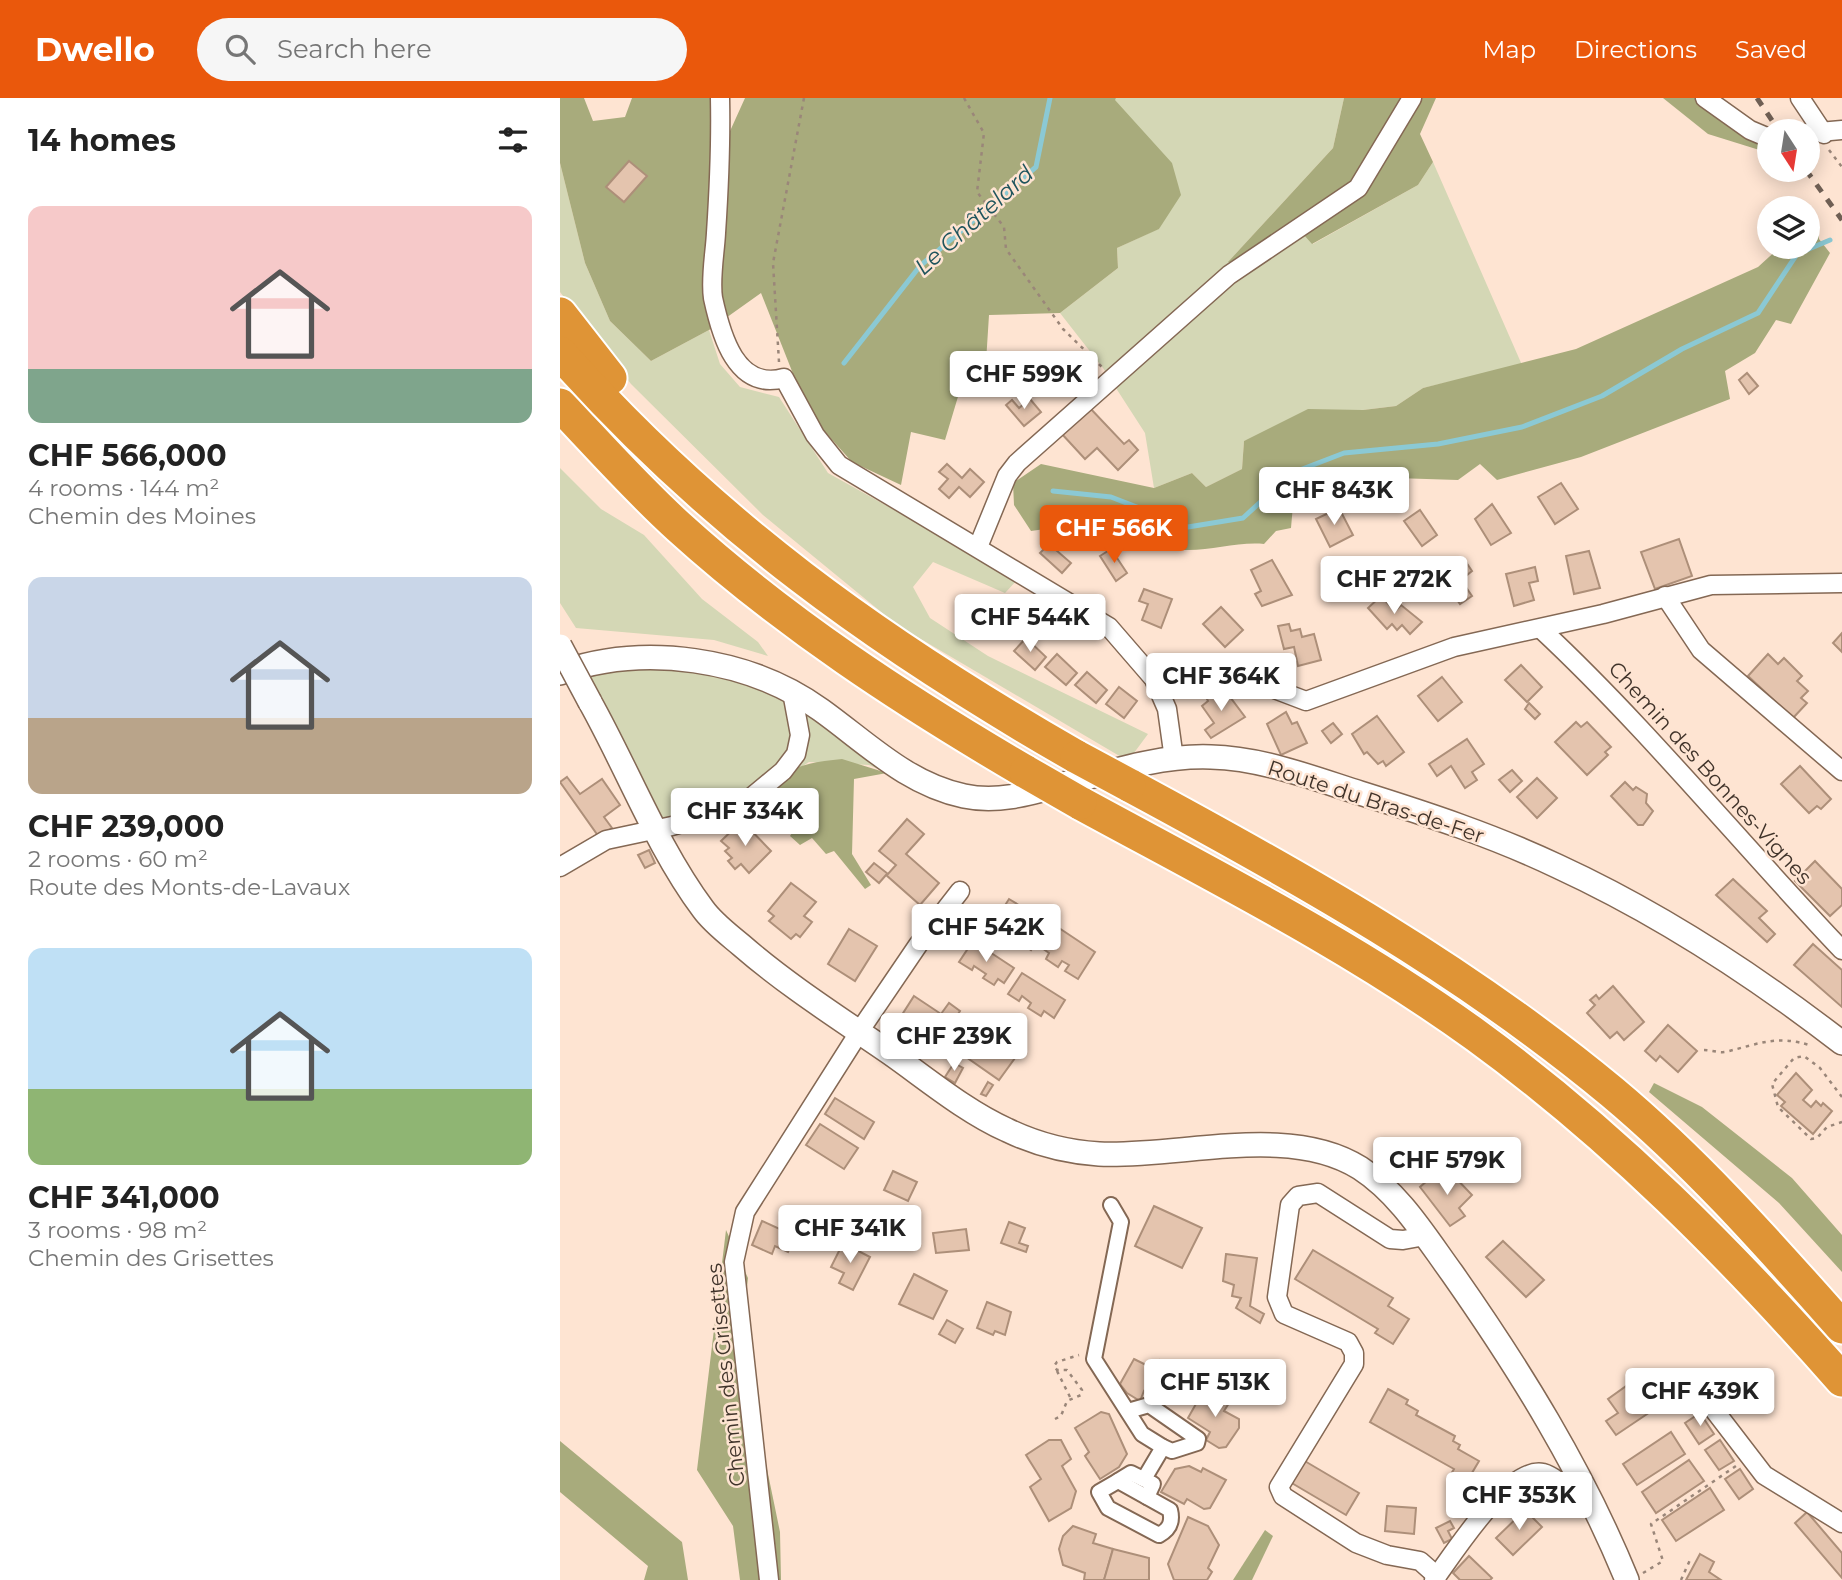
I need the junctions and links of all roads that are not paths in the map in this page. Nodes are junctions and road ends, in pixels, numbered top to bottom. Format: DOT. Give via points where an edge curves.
graph roads {
  1 [pos="720,98"];
  2 [pos="1412,98"];
  3 [pos="1705,98"];
  4 [pos="1800,98"];
  5 [pos="1757,133"];
  6 [pos="1827,134"];
  7 [pos="560,314"];
  8 [pos="560,353"];
  9 [pos="560,405"];
  10 [pos="560,423"];
  11 [pos="723,515"];
  12 [pos="677,526"];
  13 [pos="978,547"];
  14 [pos="1842,583"];
  15 [pos="1665,596"];
  16 [pos="1541,629"];
  17 [pos="560,646"];
  18 [pos="560,673"];
  19 [pos="1154,679"];
  20 [pos="792,692"];
  21 [pos="1174,759"];
  22 [pos="1842,771"];
  23 [pos="657,829"];
  24 [pos="560,866"];
  25 [pos="960,891"];
  26 [pos="1842,950"];
  27 [pos="859,1032"];
  28 [pos="1842,1043"];
  29 [pos="1111,1205"];
  30 [pos="1742,1214"];
  31 [pos="1425,1236"];
  32 [pos="1842,1314"];
  33 [pos="1842,1328"];
  34 [pos="1842,1380"];
  35 [pos="1708,1402"];
  36 [pos="1128,1411"];
  37 [pos="1163,1447"];
  38 [pos="1144,1479"];
  39 [pos="1118,1481"];
  40 [pos="1147,1497"];
  41 [pos="1596,1510"];
  42 [pos="1842,1523"];
  43 [pos="1435,1578"];
  44 [pos="1632,1578"];
  45 [pos="769,1580"];
  1 -- 13 [label="street" via="713,296 734,362 756,379 784,378 815,435 839,465"];
  2 -- 13 [label="street" via="1358,188 1229,275 1017,463 1007,476"];
  3 -- 5 [label="street"];
  4 -- 6 [label="street"];
  7 -- 11 [label="highway"];
  8 -- 11 [label="highway" via="621,419"];
  9 -- 12 [label="highway"];
  10 -- 12 [label="highway"];
  11 -- 30 [label="highway, bridge" via="907,655 1077,757 1331,896 1485,995 1614,1093"];
  12 -- 34 [label="highway, bridge" via="837,655 1026,772 1317,933 1486,1043 1579,1115 1651,1179"];
  13 -- 19 [label="street" via="1095,616"];
  14 -- 15 [label="street" via="1711,585"];
  15 -- 16 [label="street"];
  15 -- 22 [label="street" via="1701,650"];
  16 -- 19 [label="street" via="1454,647 1306,701 1224,670"];
  16 -- 26 [label="street, Chemin des Bonnes-Vignes" via="1595,679"];
  17 -- 23 [label="street, bridge"];
  18 -- 20 [label="street, Route du Bras-de-Fer" via="624,660 677,659 743,673"];
  19 -- 21 [label="street" via="1167,709"];
  20 -- 21 [label="street, Route du Bras-de-Fer" via="902,771 964,796 1016,797"];
  20 -- 23 [label="street" via="800,746 783,771 742,805"];
  21 -- 28 [label="street, Route du Bras-de-Fer" via="1212,757 1278,768 1453,823 1558,866 1712,950"];
  23 -- 24 [label="street" via="606,840"];
  23 -- 27 [label="street" via="705,912 759,961"];
  25 -- 27 [label="street, Chemin des Grisettes"];
  27 -- 31 [label="street" via="987,1121 1036,1143 1108,1154 1261,1145 1337,1156 1382,1185"];
  27 -- 45 [label="street, Chemin des Grisettes" via="745,1212 734,1262"];
  29 -- 36 [label="street" via="1121,1222 1094,1359"];
  30 -- 32 [label="highway"];
  30 -- 33 [label="highway"];
  31 -- 41 [label="street" via="1544,1412"];
  31 -- 43 [label="street" via="1390,1239 1318,1194 1297,1196 1290,1205 1279,1307 1284,1314 1348,1342 1354,1364 1279,1487 1283,1496 1356,1543 1420,1561"];
  35 -- 42 [label="street" via="1764,1475"];
  36 -- 37 [label="street" via="1142,1434"];
  36 -- 37 [label="street" via="1149,1405 1198,1439 1172,1451"];
  37 -- 38 [label="street"];
  38 -- 39 [label="street" via="1131,1473"];
  38 -- 40 [label="street" via="1153,1485"];
  39 -- 40 [label="street"];
  39 -- 40 [label="street" via="1098,1492 1108,1508 1160,1535 1172,1519 1170,1510"];
  41 -- 43 [label="street" via="1544,1474 1528,1473 1499,1494"];
  41 -- 44 [label="street"];
}
